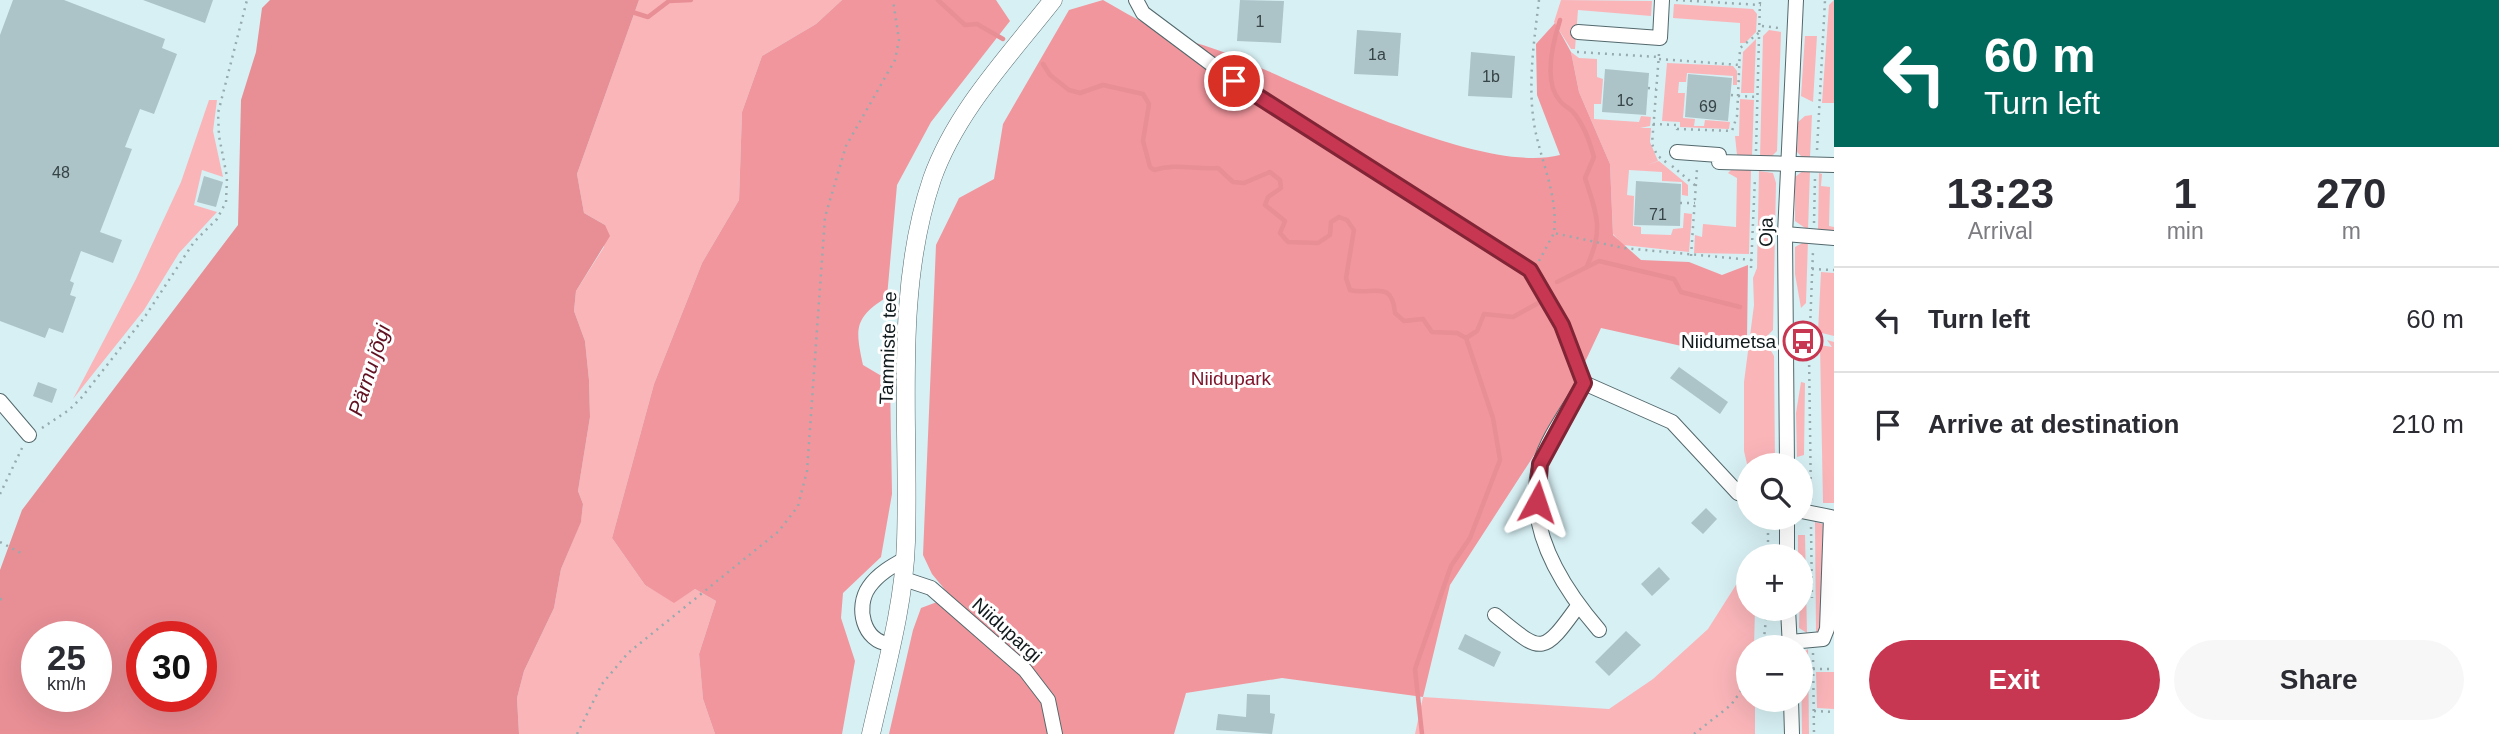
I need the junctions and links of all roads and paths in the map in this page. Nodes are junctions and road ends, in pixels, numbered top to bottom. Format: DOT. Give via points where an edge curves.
graph roads {
  1 [pos="247,0"];
  2 [pos="894,0"];
  3 [pos="1053,0"];
  4 [pos="1136,0"];
  5 [pos="1539,0"];
  6 [pos="1662,0"];
  7 [pos="1674,0"];
  8 [pos="1796,0"];
  9 [pos="1825,0"];
  10 [pos="1760,2"];
  11 [pos="1762,26"];
  12 [pos="1780,28"];
  13 [pos="1761,31"];
  14 [pos="1578,32"];
  15 [pos="1660,38"];
  16 [pos="1577,52"];
  17 [pos="1659,58"];
  18 [pos="1740,65"];
  19 [pos="1648,88"];
  20 [pos="1656,89"];
  21 [pos="1731,95"];
  22 [pos="1738,96"];
  23 [pos="1759,97"];
  24 [pos="1653,124"];
  25 [pos="1677,152"];
  26 [pos="1698,153"];
  27 [pos="1756,163"];
  28 [pos="1786,164"];
  29 [pos="1816,164"];
  30 [pos="1834,165"];
  31 [pos="1696,186"];
  32 [pos="1680,203"];
  33 [pos="1695,203"];
  34 [pos="1554,233"];
  35 [pos="1785,234"];
  36 [pos="1813,237"];
  37 [pos="1834,238"];
  38 [pos="1691,256"];
  39 [pos="1752,260"];
  40 [pos="1751,268"];
  41 [pos="1812,269"];
  42 [pos="1530,270"];
  43 [pos="1834,270"];
  44 [pos="1584,383"];
  45 [pos="0,401"];
  46 [pos="29,435"];
  47 [pos="1787,453"];
  48 [pos="1807,453"];
  49 [pos="1736,491"];
  50 [pos="0,494"];
  51 [pos="1813,514"];
  52 [pos="0,542"];
  53 [pos="21,553"];
  54 [pos="905,559"];
  55 [pos="904,579"];
  56 [pos="0,599"];
  57 [pos="6,600"];
  58 [pos="1578,606"];
  59 [pos="1495,615"];
  60 [pos="1599,630"];
  61 [pos="1813,641"];
  62 [pos="890,644"];
  63 [pos="1813,669"];
  64 [pos="1834,669"];
  65 [pos="1736,698"];
  66 [pos="1814,711"];
  67 [pos="1791,712"];
  68 [pos="1834,712"];
  69 [pos="577,734"];
  70 [pos="872,734"];
  71 [pos="1055,734"];
  72 [pos="1693,734"];
  73 [pos="1791,734"];
  74 [pos="1814,734"];
  1 -- 46 [label="path" via="218,113 228,190 222,210 82,397 69,411"];
  2 -- 69 [label="path" via="899,40 895,60 846,146 825,217 807,471 798,506 779,531 628,653 602,684"];
  3 -- 54 [label="main road, Tammiste tee" via="989,81 949,144 932,179 913,250 907,337"];
  4 -- 42 [label="street" via="1143,13 1234,81"];
  5 -- 34 [label="path" via="1532,90 1535,129 1552,190"];
  6 -- 15 [label="street"];
  7 -- 10 [label="path"];
  8 -- 28 [label="street, Oja"];
  9 -- 29 [label="path"];
  10 -- 11 [label="path"];
  11 -- 12 [label="path"];
  11 -- 13 [label="path"];
  13 -- 18 [label="path" via="1740,48"];
  13 -- 23 [label="path"];
  14 -- 15 [label="street"];
  15 -- 17 [label="path"];
  16 -- 17 [label="path"];
  17 -- 18 [label="path"];
  17 -- 20 [label="path"];
  18 -- 22 [label="path"];
  19 -- 20 [label="path"];
  20 -- 24 [label="path"];
  21 -- 22 [label="path"];
  22 -- 23 [label="path"];
  22 -- 24 [label="path" via="1732,131"];
  23 -- 27 [label="path"];
  24 -- 31 [label="path" via="1652,144 1657,155"];
  25 -- 26 [label="street"];
  26 -- 27 [label="street" via="1719,155 1719,162"];
  26 -- 31 [label="path"];
  27 -- 28 [label="street"];
  27 -- 39 [label="path"];
  28 -- 29 [label="street"];
  28 -- 35 [label="street, Oja"];
  29 -- 30 [label="street"];
  29 -- 36 [label="path"];
  31 -- 33 [label="path"];
  32 -- 33 [label="path"];
  33 -- 38 [label="path"];
  34 -- 38 [label="path"];
  34 -- 42 [label="path"];
  35 -- 36 [label="street"];
  35 -- 47 [label="street, Oja"];
  36 -- 37 [label="street"];
  36 -- 41 [label="path"];
  38 -- 39 [label="path"];
  39 -- 40 [label="path"];
  41 -- 43 [label="path"];
  41 -- 48 [label="path"];
  42 -- 44 [label="street" via="1562,325"];
  44 -- 49 [label="street" via="1672,422"];
  44 -- 58 [label="street" via="1540,464 1537,502 1558,577"];
  45 -- 46 [label="street"];
  46 -- 50 [label="path"];
  51 -- 61 [label="street" via="1831,517 1827,629 1823,639"];
  52 -- 53 [label="path"];
  54 -- 55 [label="main road, Tammiste tee"];
  54 -- 62 [label="street" via="868,588 862,612 868,634"];
  55 -- 62 [label="main road, Tammiste tee"];
  55 -- 71 [label="street, Niidupargi" via="931,588 1025,670 1048,700"];
  56 -- 57 [label="path"];
  58 -- 59 [label="street" via="1554,637 1539,645 1531,644"];
  58 -- 60 [label="street"];
  62 -- 70 [label="main road, Tammiste tee"];
  63 -- 64 [label="path"];
  63 -- 66 [label="path"];
  65 -- 72 [label="path"];
  66 -- 68 [label="path"];
  66 -- 74 [label="path"];
  67 -- 73 [label="street"];
}
